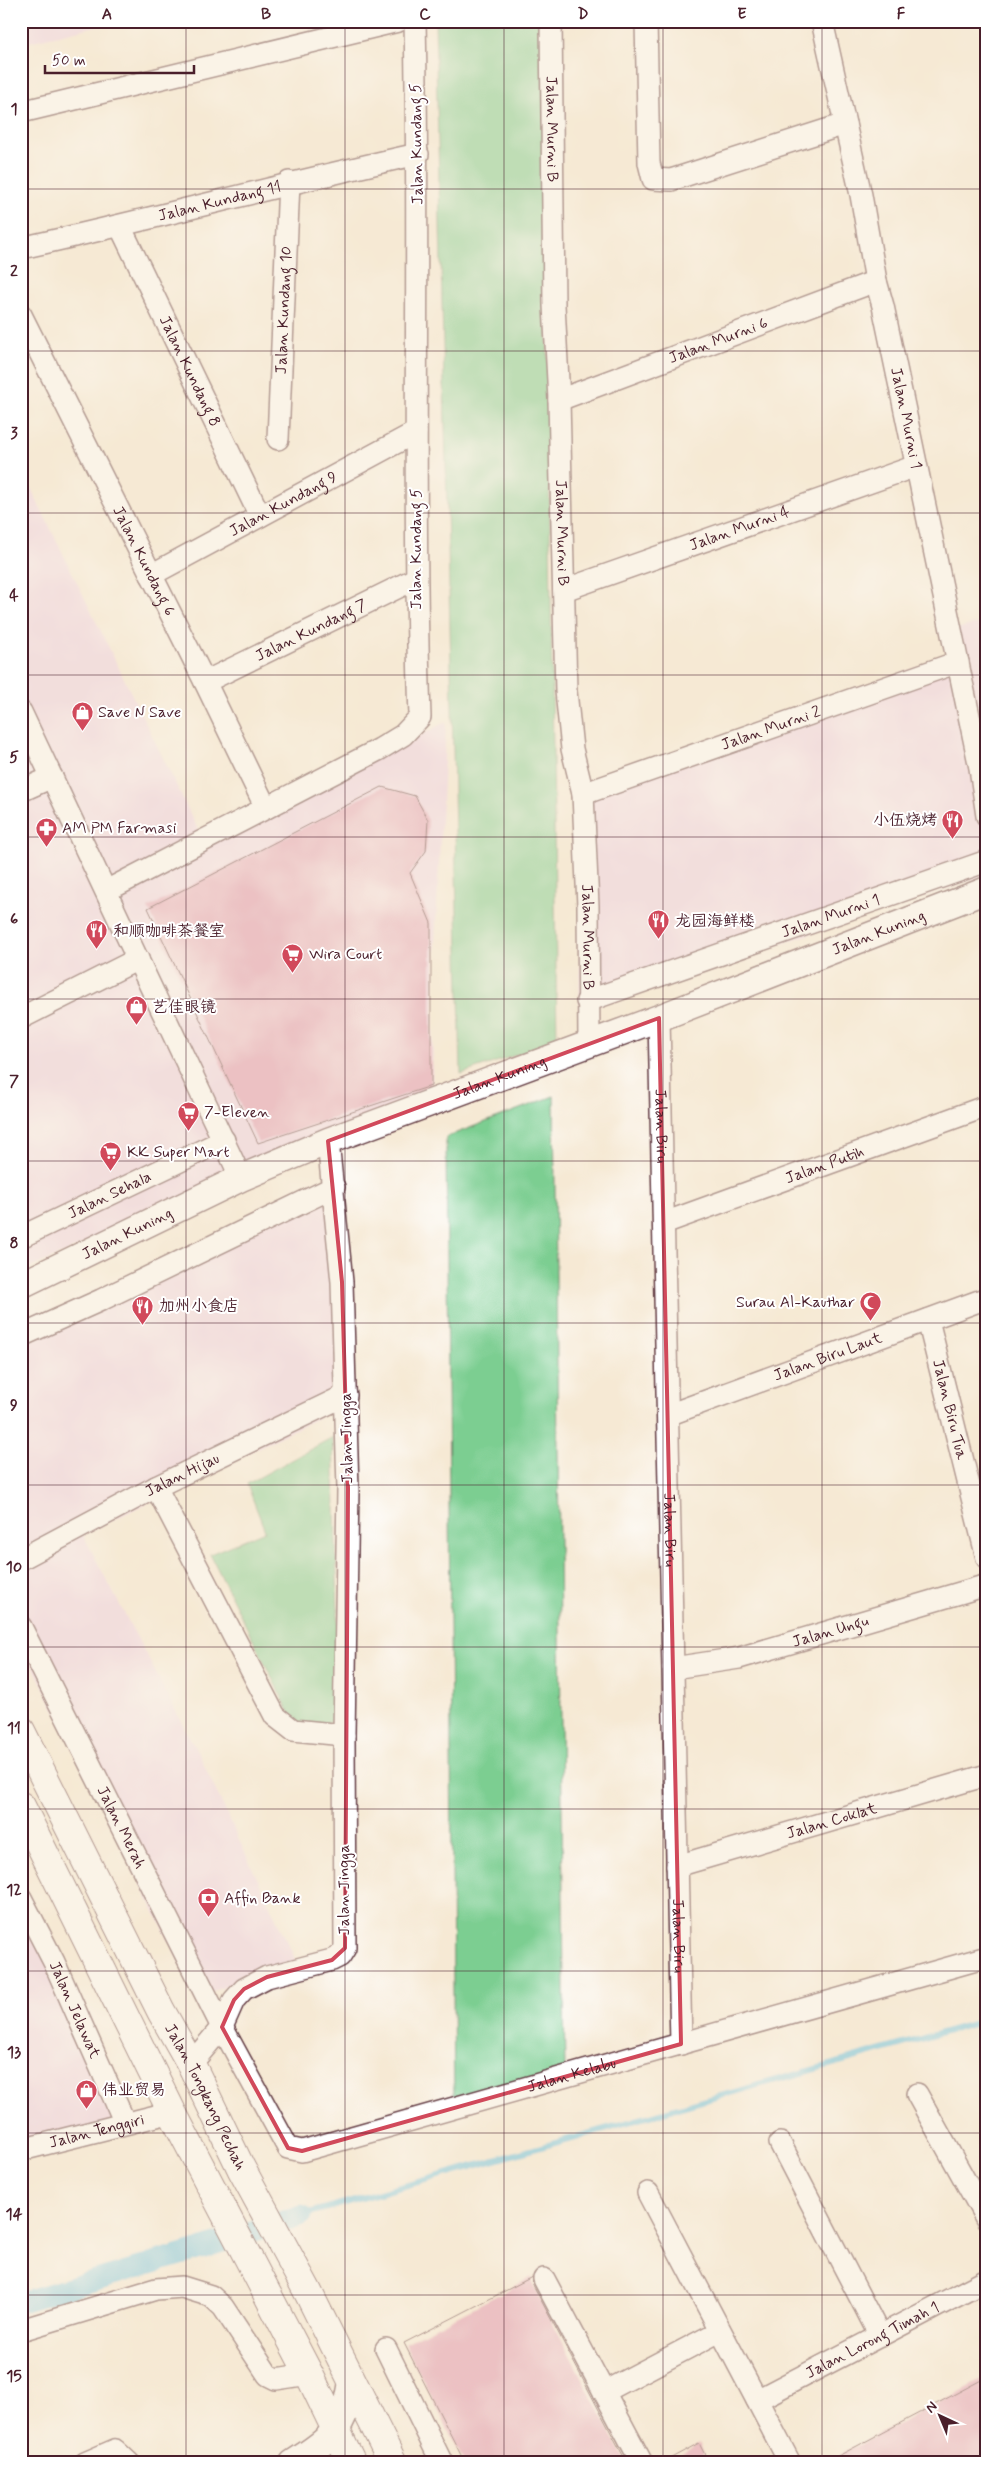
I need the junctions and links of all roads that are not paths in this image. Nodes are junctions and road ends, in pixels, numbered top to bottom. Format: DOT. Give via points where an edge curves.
graph roads {
  1 [pos="398,21"];
  2 [pos="415,21"];
  3 [pos="551,21"];
  4 [pos="646,21"];
  5 [pos="822,21"];
  6 [pos="21,112"];
  7 [pos="845,124"];
  8 [pos="418,154"];
  9 [pos="289,182"];
  10 [pos="120,226"];
  11 [pos="21,248"];
  12 [pos="876,281"];
  13 [pos="21,315"];
  14 [pos="559,400"];
  15 [pos="416,432"];
  16 [pos="278,439"];
  17 [pos="916,466"];
  18 [pos="260,516"];
  19 [pos="151,575"];
  20 [pos="415,579"];
  21 [pos="564,590"];
  22 [pos="958,662"];
  23 [pos="205,682"];
  24 [pos="21,712"];
  25 [pos="52,776"];
  26 [pos="21,791"];
  27 [pos="582,794"];
  28 [pos="266,808"];
  29 [pos="987,816"];
  30 [pos="987,861"];
  31 [pos="987,890"];
  32 [pos="106,891"];
  33 [pos="138,959"];
  34 [pos="587,1001"];
  35 [pos="21,1018"];
  36 [pos="659,1018"];
  37 [pos="589,1044"];
  38 [pos="987,1106"];
  39 [pos="224,1140"];
  40 [pos="328,1142"];
  41 [pos="241,1178"];
  42 [pos="334,1187"];
  43 [pos="664,1222"];
  44 [pos="21,1237"];
  45 [pos="21,1284"];
  46 [pos="987,1298"];
  47 [pos="928,1320"];
  48 [pos="21,1336"];
  49 [pos="346,1395"];
  50 [pos="668,1415"];
  51 [pos="156,1487"];
  52 [pos="987,1558"];
  53 [pos="21,1559"];
  54 [pos="987,1585"];
  55 [pos="21,1627"];
  56 [pos="673,1668"];
  57 [pos="21,1731"];
  58 [pos="344,1735"];
  59 [pos="987,1776"];
  60 [pos="21,1806"];
  61 [pos="677,1866"];
  62 [pos="21,1898"];
  63 [pos="987,1958"];
  64 [pos="222,2028"];
  65 [pos="680,2044"];
  66 [pos="190,2064"];
  67 [pos="917,2094"];
  68 [pos="172,2112"];
  69 [pos="125,2123"];
  70 [pos="780,2143"];
  71 [pos="21,2150"];
  72 [pos="648,2193"];
  73 [pos="987,2220"];
  74 [pos="544,2279"];
  75 [pos="987,2280"];
  76 [pos="21,2330"];
  77 [pos="720,2331"];
  78 [pos="880,2336"];
  79 [pos="386,2349"];
  80 [pos="309,2374"];
  81 [pos="352,2381"];
  82 [pos="604,2392"];
  83 [pos="757,2400"];
  84 [pos="336,2431"];
  85 [pos="305,2460"];
  86 [pos="84,2463"];
  87 [pos="129,2463"];
  88 [pos="352,2463"];
  89 [pos="393,2463"];
  90 [pos="442,2463"];
  91 [pos="642,2463"];
  92 [pos="790,2463"];
  1 -- 6 [label="street"];
  2 -- 8 [label="street, Jalan Kundang 5"];
  3 -- 14 [label="street, Jalan Murni B" via="554,305"];
  4 -- 7 [label="street" via="649,163 654,179 672,180"];
  5 -- 7 [label="street, Jalan Murni 1"];
  7 -- 12 [label="street, Jalan Murni 1"];
  8 -- 9 [label="street, Jalan Kundang 11"];
  8 -- 15 [label="street, Jalan Kundang 5"];
  9 -- 10 [label="street, Jalan Kundang 11"];
  9 -- 16 [label="street, Jalan Kundang 10"];
  10 -- 11 [label="street, Jalan Kundang 11"];
  10 -- 18 [label="street, Jalan Kundang 8"];
  12 -- 14 [label="street, Jalan Murni 6"];
  12 -- 17 [label="street, Jalan Murni 1"];
  13 -- 19 [label="street, Jalan Kundang 6"];
  14 -- 21 [label="street, Jalan Murni B"];
  15 -- 18 [label="street, Jalan Kundang 9"];
  15 -- 20 [label="street, Jalan Kundang 5"];
  17 -- 21 [label="street, Jalan Murni 4"];
  17 -- 22 [label="street, Jalan Murni 1"];
  18 -- 19 [label="street, Jalan Kundang 9"];
  19 -- 23 [label="street, Jalan Kundang 6"];
  20 -- 23 [label="street, Jalan Kundang 7"];
  20 -- 28 [label="street, Jalan Kundang 5" via="420,717 403,735 388,744"];
  21 -- 27 [label="street, Jalan Murni B" via="566,691 572,749"];
  22 -- 27 [label="street, Jalan Murni 2"];
  22 -- 29 [label="street, Jalan Murni 1"];
  23 -- 28 [label="street, Jalan Kundang 6"];
  24 -- 25 [label="street"];
  25 -- 26 [label="street"];
  25 -- 32 [label="street"];
  27 -- 34 [label="street, Jalan Murni B" via="588,906"];
  28 -- 32 [label="street, Jalan Kundang 5"];
  30 -- 34 [label="street, Jalan Murni 1"];
  31 -- 36 [label="street, Jalan Kuning"];
  32 -- 33 [label="street"];
  33 -- 35 [label="street"];
  33 -- 39 [label="street"];
  34 -- 37 [label="street, Jalan Murni B"];
  36 -- 37 [label="street, Jalan Kuning"];
  36 -- 43 [label="street, Jalan Biru"];
  37 -- 40 [label="street, Jalan Kuning"];
  38 -- 43 [label="street, Jalan Putih"];
  39 -- 41 [label="street"];
  39 -- 44 [label="street, Jalan Sehala"];
  40 -- 41 [label="street, Jalan Kuning"];
  40 -- 42 [label="street, Jalan Jingga"];
  41 -- 45 [label="street, Jalan Kuning"];
  42 -- 48 [label="street"];
  42 -- 49 [label="street, Jalan Jingga" via="342,1282"];
  43 -- 50 [label="street, Jalan Biru"];
  46 -- 47 [label="street, Jalan Biru Laut"];
  47 -- 50 [label="street, Jalan Biru Laut"];
  47 -- 52 [label="street, Jalan Biru Tua"];
  49 -- 51 [label="street, Jalan Hijau"];
  49 -- 58 [label="street, Jalan Jingga" via="348,1489"];
  50 -- 56 [label="street, Jalan Biru"];
  51 -- 53 [label="street, Jalan Hijau"];
  51 -- 58 [label="street" via="275,1716 293,1730"];
  54 -- 56 [label="street, Jalan Ungu" via="739,1658"];
  55 -- 64 [label="street, Jalan Merah"];
  56 -- 61 [label="street, Jalan Biru"];
  57 -- 66 [label="main road, Jalan Tongkang Pechah"];
  58 -- 64 [label="street, Jalan Jingga" via="345,1948 332,1960 267,1977 244,1989 234,2000"];
  59 -- 61 [label="street, Jalan Coklat"];
  60 -- 68 [label="main road"];
  61 -- 65 [label="street, Jalan Biru"];
  62 -- 69 [label="street, Jalan Jelawat" via="54,1962"];
  63 -- 65 [label="street, Jalan Kelabu"];
  64 -- 65 [label="street, Jalan Kelabu" via="277,2132 288,2148 302,2151"];
  64 -- 66 [label="street, Jalan Jingga"];
  66 -- 81 [label="main road, Jalan Tongkang Pechah"];
  67 -- 73 [label="street"];
  68 -- 69 [label="street, Jalan Tenggiri"];
  68 -- 80 [label="main road"];
  69 -- 71 [label="street, Jalan Tenggiri"];
  70 -- 78 [label="street"];
  72 -- 77 [label="street"];
  74 -- 82 [label="street"];
  75 -- 78 [label="street, Jalan Lorong Timah 1"];
  76 -- 80 [label="street" via="156,2288 182,2287 211,2296 223,2308 268,2375 276,2379"];
  77 -- 82 [label="street"];
  77 -- 83 [label="street"];
  78 -- 83 [label="street, Jalan Lorong Timah 1"];
  79 -- 90 [label="street"];
  80 -- 84 [label="main road"];
  81 -- 84 [label="street" via="345,2416"];
  81 -- 89 [label="main road, Jalan Tongkang Pechah"];
  82 -- 91 [label="street"];
  83 -- 92 [label="street"];
  84 -- 85 [label="street"];
  84 -- 88 [label="main road"];
  86 -- 87 [label="street" via="115,2450"];
}
